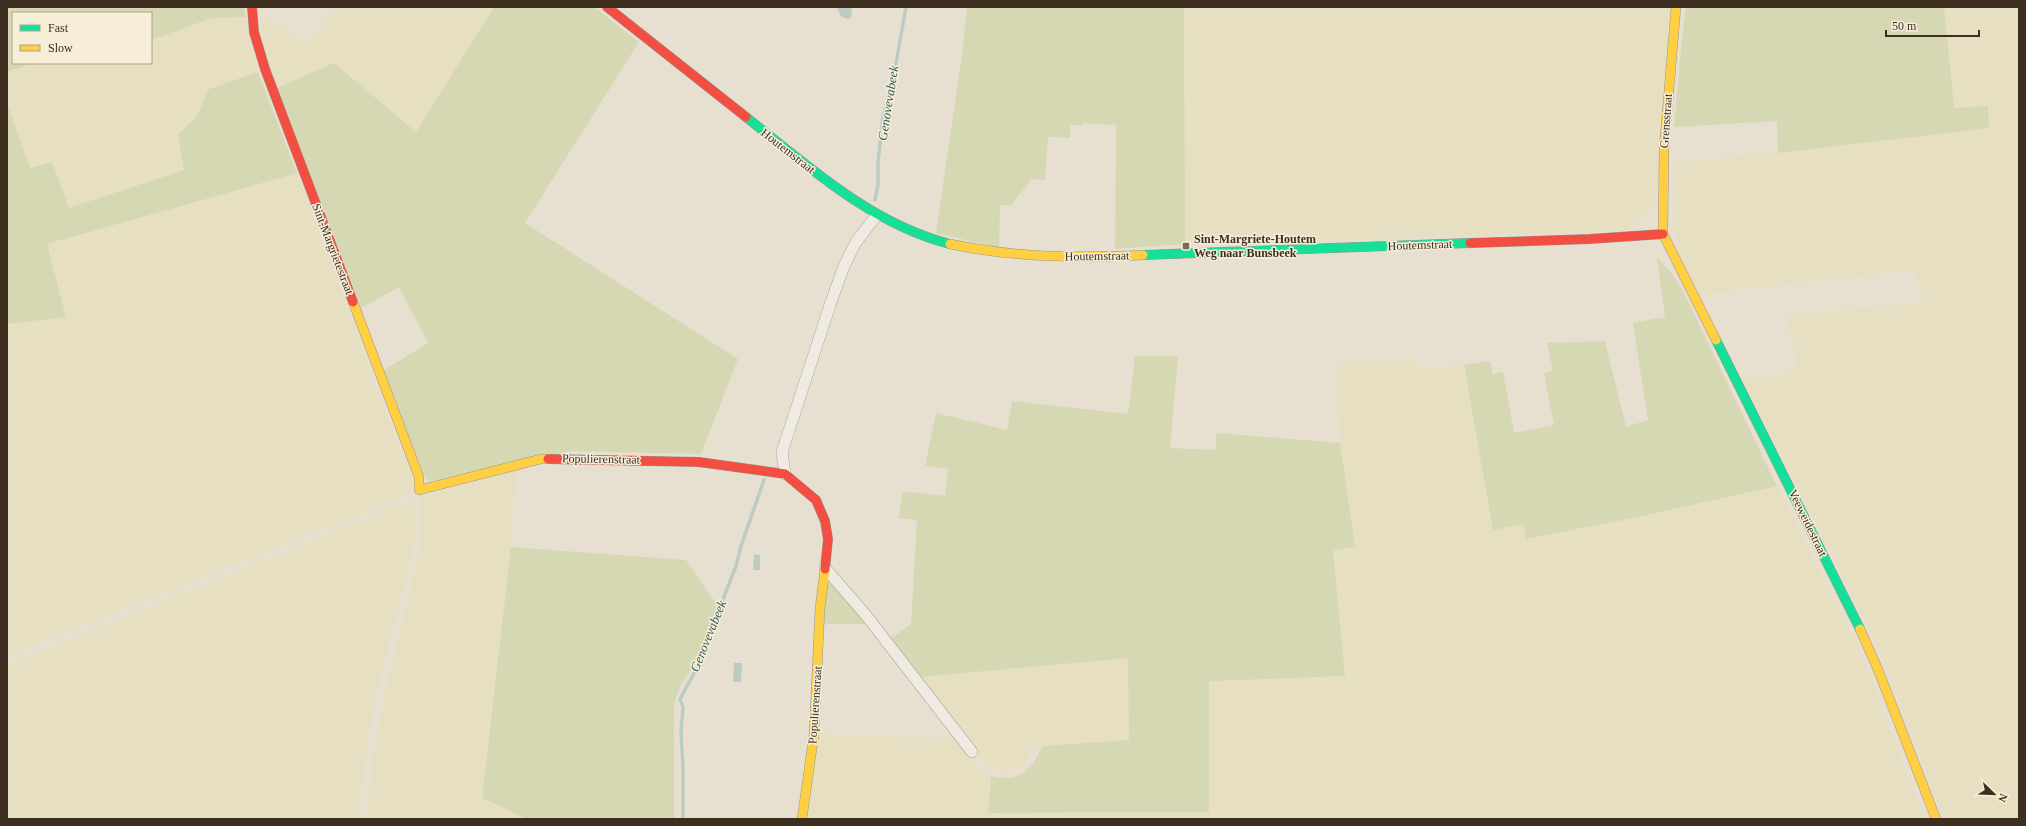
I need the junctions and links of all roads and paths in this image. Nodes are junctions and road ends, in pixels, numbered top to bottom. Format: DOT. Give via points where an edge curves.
graph roads {
  1 [pos="252,7"];
  2 [pos="607,7"];
  3 [pos="1676,7"];
  4 [pos="877,215"];
  5 [pos="1663,234"];
  6 [pos="785,474"];
  7 [pos="420,490"];
  8 [pos="825,568"];
  9 [pos="972,752"];
  10 [pos="802,819"];
  11 [pos="1936,819"];
  1 -- 7 [label="street, Sint-Margrietestraat" via="254,32 264,69 419,477"];
  2 -- 4 [label="street, Houtemstraat" via="817,173"];
  3 -- 5 [label="street, Grensstraat" via="1665,138"];
  4 -- 5 [label="street, Houtemstraat" via="912,232 956,246 1018,256 1050,257"];
  4 -- 6 [label="street" via="856,242 830,305 782,452"];
  5 -- 11 [label="street, Veeweidestraat" via="1853,614 1879,672"];
  6 -- 7 [label="street, Populierenstraat" via="699,462 541,459"];
  6 -- 8 [label="street, Populierenstraat" via="816,500 825,521 828,539"];
  8 -- 9 [label="street" via="874,626"];
  8 -- 10 [label="street, Populierenstraat" via="820,608 814,734"];
}
